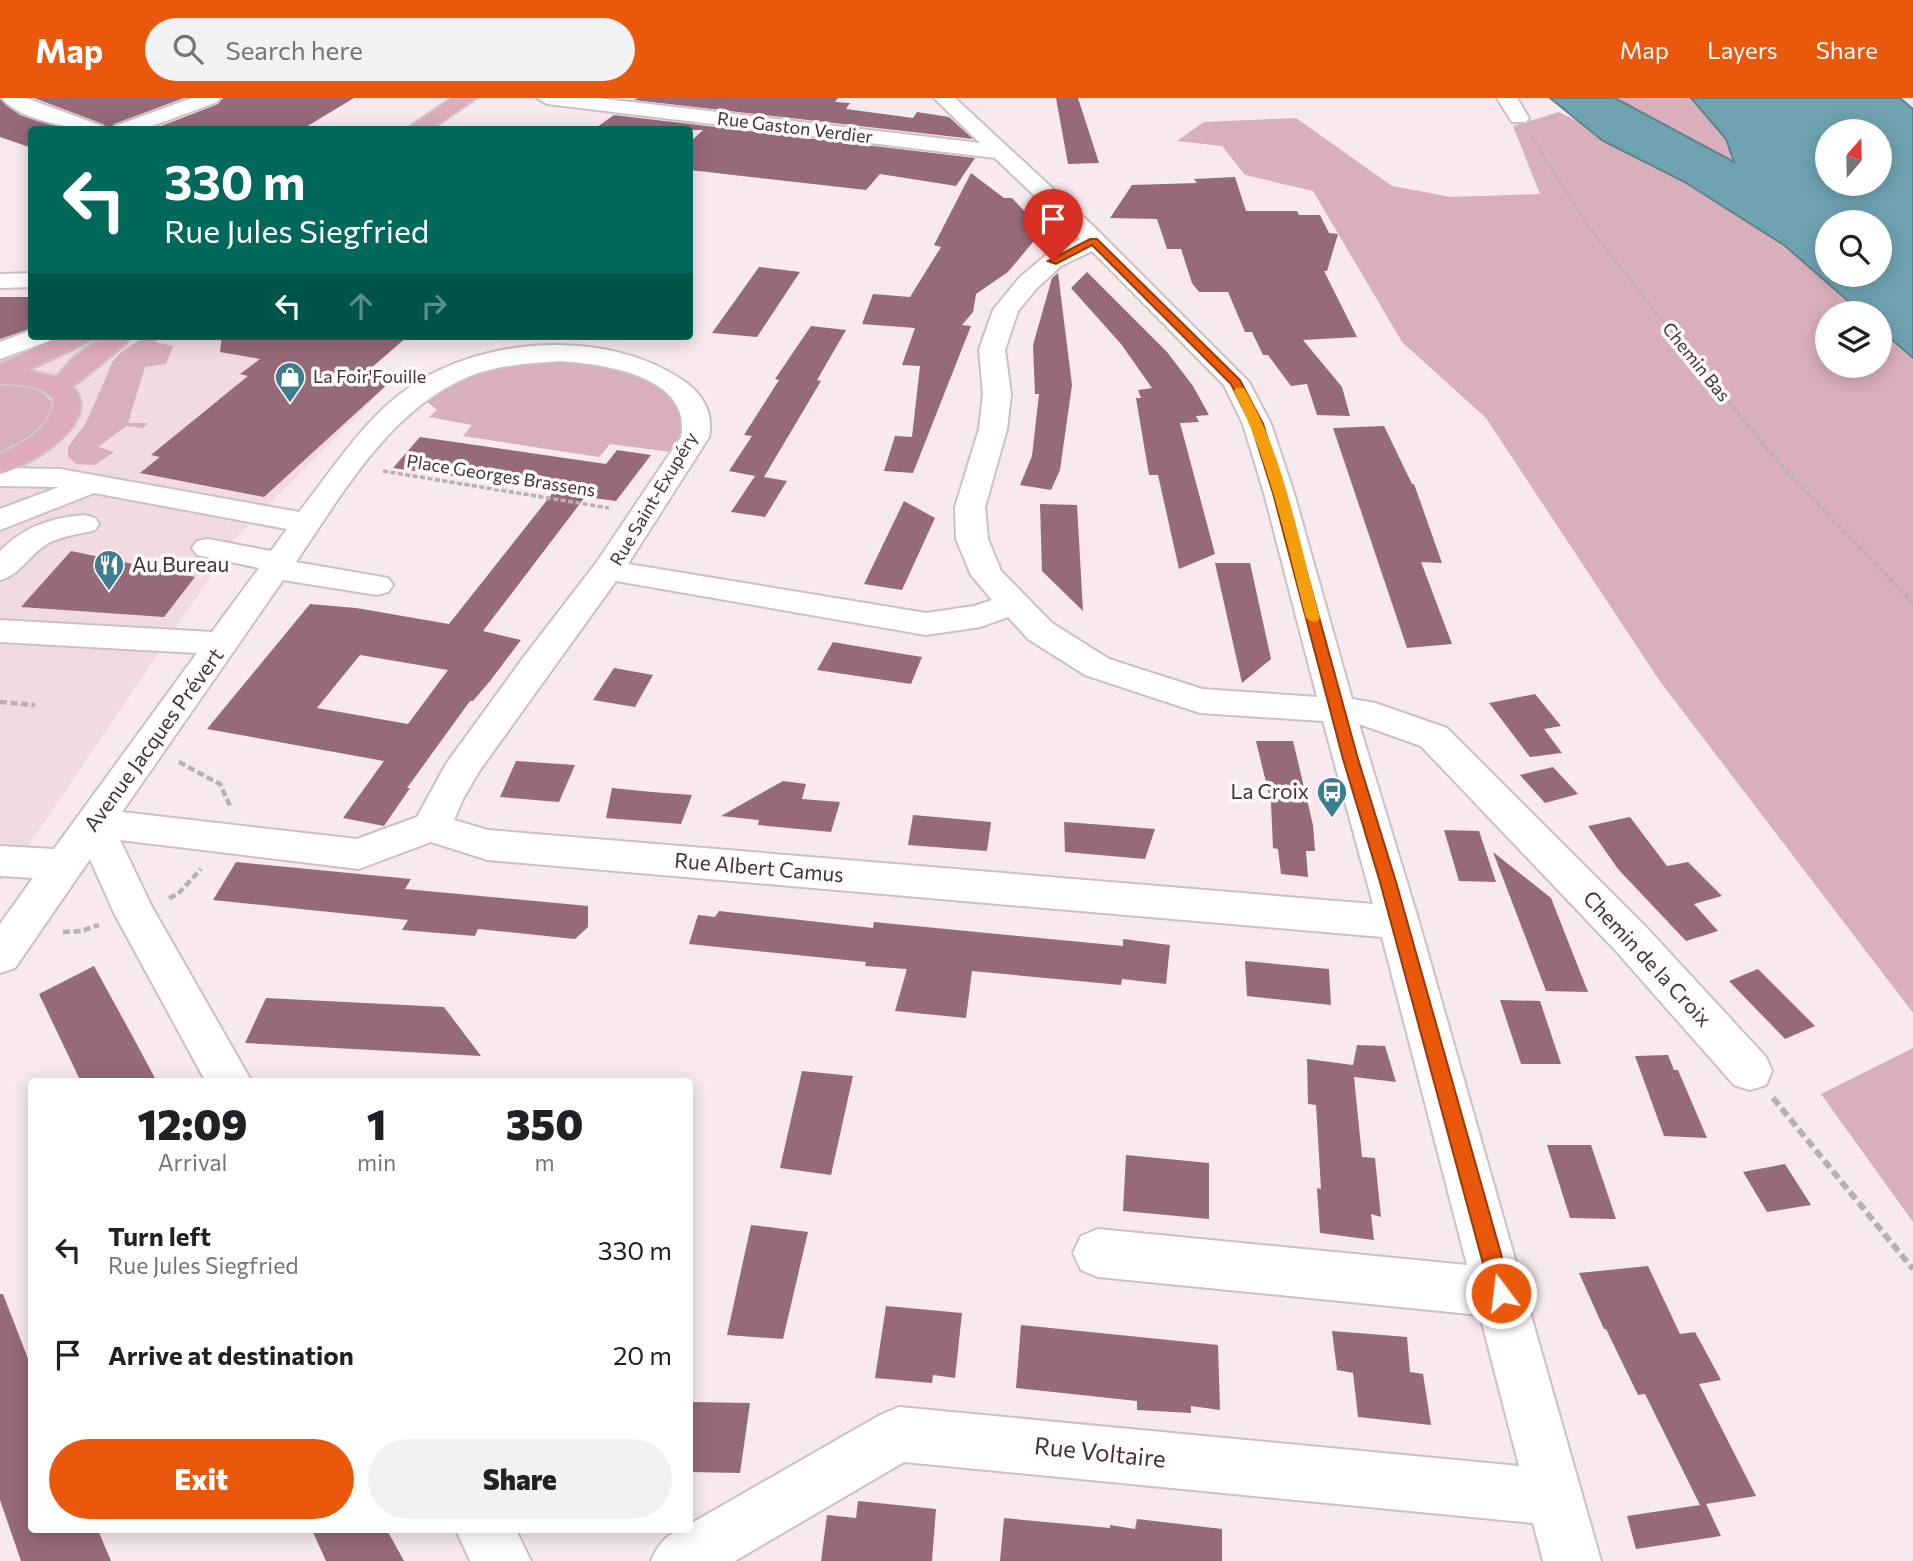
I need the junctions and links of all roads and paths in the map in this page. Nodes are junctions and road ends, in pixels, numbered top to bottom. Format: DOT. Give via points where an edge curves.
graph roads {
  1 [pos="12,98"];
  2 [pos="210,98"];
  3 [pos="466,98"];
  4 [pos="487,98"];
  5 [pos="547,98"];
  6 [pos="944,98"];
  7 [pos="1507,98"];
  8 [pos="1519,118"];
  9 [pos="84,126"];
  10 [pos="133,126"];
  11 [pos="421,126"];
  12 [pos="443,126"];
  13 [pos="1001,152"];
  14 [pos="1093,241"];
  15 [pos="28,280"];
  16 [pos="0,281"];
  17 [pos="29,340"];
  18 [pos="74,340"];
  19 [pos="114,340"];
  20 [pos="0,351"];
  21 [pos="0,375"];
  22 [pos="59,388"];
  23 [pos="49,438"];
  24 [pos="0,465"];
  25 [pos="351,466"];
  26 [pos="0,478"];
  27 [pos="60,478"];
  28 [pos="89,483"];
  29 [pos="8,512"];
  30 [pos="646,514"];
  31 [pos="307,523"];
  32 [pos="0,541"];
  33 [pos="208,548"];
  34 [pos="278,565"];
  35 [pos="0,570"];
  36 [pos="608,570"];
  37 [pos="377,585"];
  38 [pos="1913,603"];
  39 [pos="1012,604"];
  40 [pos="19,636"];
  41 [pos="223,644"];
  42 [pos="0,702"];
  43 [pos="35,705"];
  44 [pos="1338,709"];
  45 [pos="93,823"];
  46 [pos="433,826"];
  47 [pos="0,860"];
  48 [pos="63,865"];
  49 [pos="1399,922"];
  50 [pos="0,956"];
  51 [pos="1750,1071"];
  52 [pos="228,1078"];
  53 [pos="1098,1253"];
  54 [pos="1913,1269"];
  55 [pos="1501,1293"];
  56 [pos="1553,1497"];
  57 [pos="486,1533"];
  58 [pos="502,1561"];
  59 [pos="680,1561"];
  60 [pos="1572,1561"];
  1 -- 9 [label="street"];
  2 -- 10 [label="street"];
  3 -- 11 [label="main road"];
  4 -- 12 [label="main road"];
  5 -- 13 [label="street, Rue Gaston Verdier"];
  6 -- 13 [label="street"];
  7 -- 8 [label="street"];
  8 -- 38 [label="path, Chemin Bas" via="1588,226 1647,302 1777,461"];
  13 -- 14 [label="street"];
  14 -- 39 [label="street, Chemin de la Croix" via="1053,261 1028,283 1006,310 992,350 997,394 993,429 970,507 972,539 987,575"];
  14 -- 44 [label="street" via="1236,382 1257,424 1279,493"];
  15 -- 16 [label="street"];
  17 -- 20 [label="street"];
  18 -- 21 [label="main road"];
  19 -- 22 [label="main road" via="82,363"];
  21 -- 22 [label="main road" via="43,380"];
  22 -- 23 [label="main road" via="68,398 69,410"];
  23 -- 24 [label="main road"];
  23 -- 27 [label="street"];
  25 -- 30 [label="path, Place Georges Brassens"];
  25 -- 30 [label="street, Rue Saint-Exupéry" via="394,413 450,376 522,357 610,358 661,377 696,409 695,437"];
  25 -- 31 [label="street, Rue Saint-Exupéry"];
  26 -- 27 [label="street"];
  26 -- 29 [label="street" via="12,491"];
  27 -- 28 [label="street"];
  27 -- 29 [label="street"];
  28 -- 29 [label="street" via="76,492"];
  28 -- 31 [label="street"];
  30 -- 36 [label="street, Rue Saint-Exupéry"];
  31 -- 34 [label="street, Avenue Jacques Prévert"];
  32 -- 35 [label="street" via="58,519 84,524 37,535"];
  33 -- 34 [label="street"];
  34 -- 37 [label="street"];
  34 -- 41 [label="street, Avenue Jacques Prévert"];
  36 -- 39 [label="street, Rue Saint-Exupéry" via="926,624 980,616"];
  36 -- 46 [label="street" via="559,631 458,776"];
  39 -- 44 [label="street, Chemin de la Croix" via="1040,631 1097,667 1200,701"];
  40 -- 41 [label="street" via="101,643"];
  41 -- 45 [label="street, Avenue Jacques Prévert"];
  42 -- 43 [label="path"];
  44 -- 49 [label="street"];
  44 -- 51 [label="street, Chemin de la Croix" via="1362,712 1434,737 1631,939"];
  45 -- 46 [label="street" via="359,854"];
  45 -- 48 [label="street, Avenue Jacques Prévert"];
  45 -- 52 [label="street" via="134,913"];
  46 -- 49 [label="street, Rue Albert Camus" via="488,845"];
  47 -- 48 [label="street"];
  48 -- 50 [label="street, Avenue Jacques Prévert"];
  49 -- 55 [label="street"];
  51 -- 54 [label="path"];
  53 -- 55 [label="street"];
  55 -- 56 [label="street"];
  56 -- 59 [label="street, Rue Voltaire" via="899,1434"];
  56 -- 60 [label="street"];
  57 -- 58 [label="street"];
}
